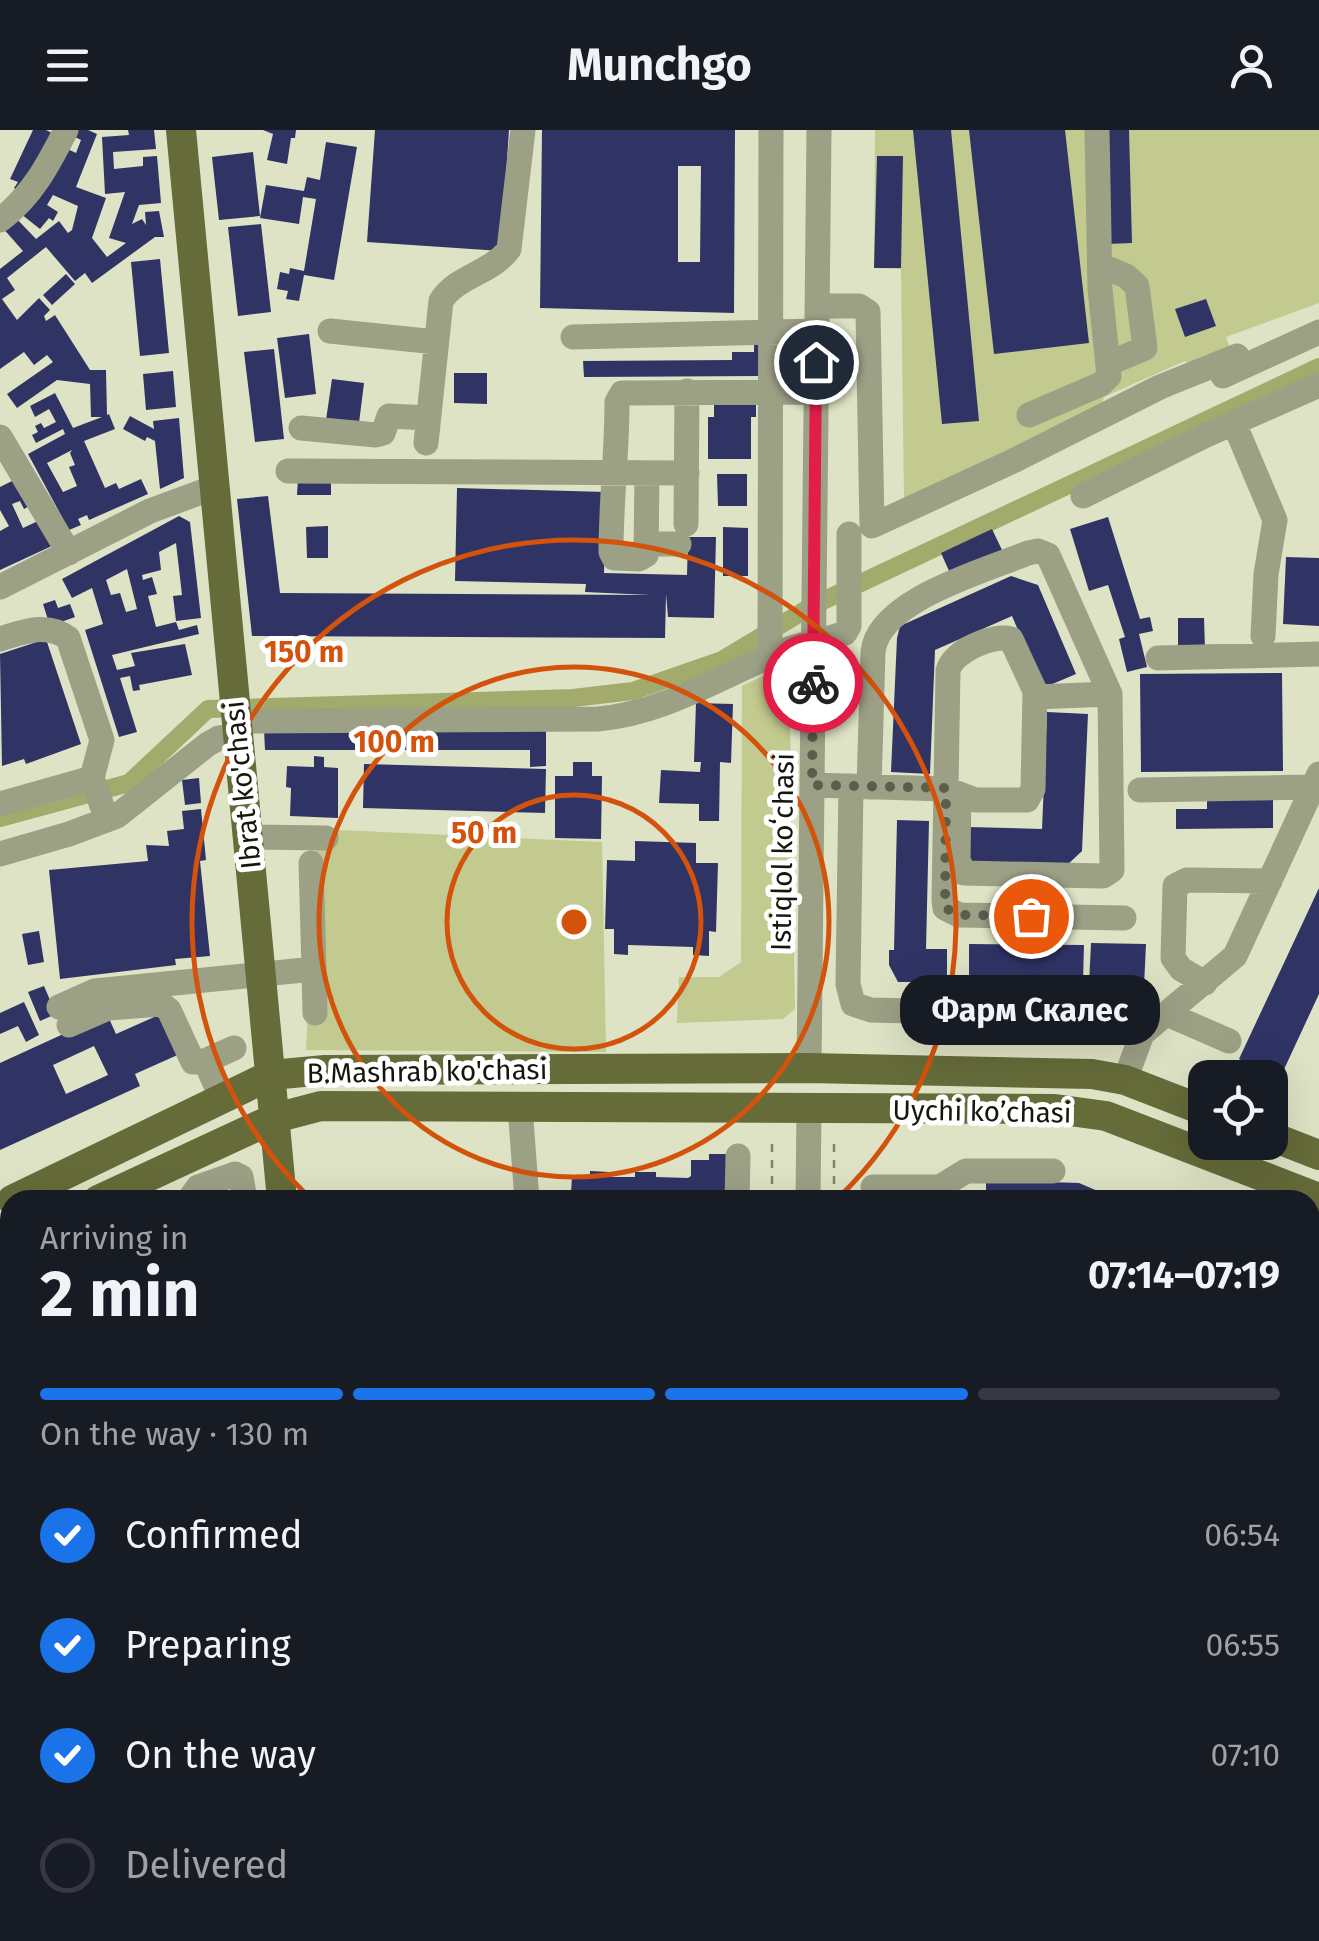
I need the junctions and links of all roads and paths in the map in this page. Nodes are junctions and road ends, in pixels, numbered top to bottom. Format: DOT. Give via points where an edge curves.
graph roads {
  1 [pos="66,130"];
  2 [pos="182,130"];
  3 [pos="523,130"];
  4 [pos="772,130"];
  5 [pos="819,130"];
  6 [pos="1097,130"];
  7 [pos="0,220"];
  8 [pos="1100,265"];
  9 [pos="817,319"];
  10 [pos="770,330"];
  11 [pos="330,332"];
  12 [pos="1319,332"];
  13 [pos="573,336"];
  14 [pos="436,342"];
  15 [pos="1145,348"];
  16 [pos="1236,356"];
  17 [pos="1110,363"];
  18 [pos="1319,385"];
  19 [pos="1160,387"];
  20 [pos="687,391"];
  21 [pos="770,392"];
  22 [pos="816,392"];
  23 [pos="1029,415"];
  24 [pos="1234,423"];
  25 [pos="302,428"];
  26 [pos="0,436"];
  27 [pos="288,471"];
  28 [pos="617,473"];
  29 [pos="647,473"];
  30 [pos="686,473"];
  31 [pos="215,488"];
  32 [pos="1083,496"];
  33 [pos="861,530"];
  34 [pos="646,544"];
  35 [pos="814,545"];
  36 [pos="69,552"];
  37 [pos="0,587"];
  38 [pos="1263,636"];
  39 [pos="0,640"];
  40 [pos="814,640"];
  41 [pos="770,654"];
  42 [pos="1319,654"];
  43 [pos="1158,658"];
  44 [pos="1110,694"];
  45 [pos="1035,697"];
  46 [pos="236,724"];
  47 [pos="1316,780"];
  48 [pos="93,781"];
  49 [pos="812,785"];
  50 [pos="860,786"];
  51 [pos="1140,790"];
  52 [pos="952,791"];
  53 [pos="0,804"];
  54 [pos="106,816"];
  55 [pos="247,837"];
  56 [pos="326,838"];
  57 [pos="0,854"];
  58 [pos="311,863"];
  59 [pos="1103,876"];
  60 [pos="1270,881"];
  61 [pos="811,930"];
  62 [pos="849,931"];
  63 [pos="314,969"];
  64 [pos="261,974"];
  65 [pos="1205,983"];
  66 [pos="316,1012"];
  67 [pos="1167,1014"];
  68 [pos="1142,1034"];
  69 [pos="1229,1042"];
  70 [pos="234,1048"];
  71 [pos="205,1061"];
  72 [pos="809,1068"];
  73 [pos="271,1075"];
  74 [pos="1124,1080"];
  75 [pos="222,1099"];
  76 [pos="1188,1105"];
  77 [pos="520,1107"];
  78 [pos="809,1108"];
  79 [pos="275,1118"];
  80 [pos="772,1136"];
  81 [pos="834,1138"];
  82 [pos="1288,1143"];
  83 [pos="1319,1155"];
  84 [pos="738,1156"];
  85 [pos="1052,1171"];
  86 [pos="883,1189"];
  87 [pos="34,1190"];
  88 [pos="120,1190"];
  89 [pos="196,1190"];
  90 [pos="243,1190"];
  91 [pos="281,1190"];
  92 [pos="526,1190"];
  93 [pos="738,1190"];
  94 [pos="772,1190"];
  95 [pos="808,1190"];
  96 [pos="834,1190"];
  97 [pos="1298,1190"];
  1 -- 7 [label="street" via="42,177"];
  2 -- 31 [label="main road, Ibrat ko'chasi"];
  3 -- 14 [label="street" via="509,249 446,292"];
  4 -- 10 [label="street"];
  5 -- 9 [label="street"];
  6 -- 8 [label="street"];
  8 -- 15 [label="street" via="1137,286"];
  8 -- 17 [label="street"];
  9 -- 10 [label="street"];
  9 -- 22 [label="street"];
  9 -- 33 [label="street" via="859,306 868,312"];
  10 -- 13 [label="street"];
  10 -- 21 [label="street"];
  11 -- 14 [label="street"];
  12 -- 33 [label="street" via="906,528"];
  14 -- 25 [label="street" via="427,431 389,416 380,435"];
  15 -- 17 [label="street"];
  15 -- 19 [label="street"];
  16 -- 19 [label="street"];
  17 -- 23 [label="street" via="1106,381"];
  18 -- 24 [label="street"];
  19 -- 33 [label="street"];
  20 -- 21 [label="street"];
  20 -- 28 [label="street" via="618,396"];
  20 -- 30 [label="street"];
  21 -- 22 [label="street"];
  21 -- 41 [label="street"];
  22 -- 35 [label="street"];
  24 -- 32 [label="street"];
  24 -- 38 [label="street" via="1276,520"];
  26 -- 36 [label="street"];
  27 -- 28 [label="street"];
  28 -- 29 [label="street"];
  28 -- 34 [label="street" via="611,555 639,560"];
  29 -- 30 [label="street"];
  29 -- 34 [label="street"];
  30 -- 34 [label="street" via="683,534"];
  31 -- 36 [label="street" via="150,511"];
  31 -- 46 [label="main road, Ibrat ko'chasi"];
  33 -- 35 [label="street"];
  33 -- 40 [label="street" via="850,570 850,626 846,633"];
  35 -- 40 [label="street, Istiqlol koʻchasi"];
  36 -- 37 [label="street"];
  39 -- 48 [label="street" via="39,628 68,638 102,740"];
  40 -- 41 [label="street"];
  40 -- 49 [label="street, Istiqlol koʻchasi"];
  41 -- 46 [label="street" via="698,692 608,718"];
  42 -- 43 [label="street"];
  44 -- 45 [label="street"];
  44 -- 50 [label="street" via="1054,563 1048,554 1028,553 906,605 878,632"];
  44 -- 59 [label="street" via="1113,864"];
  45 -- 52 [label="street" via="1032,796 975,800"];
  45 -- 52 [label="street" via="1012,638 952,658"];
  46 -- 54 [label="street" via="117,816"];
  46 -- 55 [label="main road, Ibrat ko'chasi"];
  47 -- 51 [label="street"];
  47 -- 60 [label="street"];
  48 -- 53 [label="street"];
  48 -- 54 [label="street"];
  49 -- 50 [label="street"];
  49 -- 61 [label="street, Istiqlol koʻchasi"];
  50 -- 52 [label="street"];
  50 -- 62 [label="street"];
  52 -- 59 [label="street" via="964,872"];
  52 -- 59 [label="street" via="944,900 951,914 1114,918"];
  54 -- 57 [label="street"];
  55 -- 56 [label="street"];
  55 -- 64 [label="main road, Ibrat ko'chasi"];
  58 -- 63 [label="street"];
  60 -- 65 [label="street" via="1235,956"];
  60 -- 65 [label="street" via="1187,880 1175,886 1173,958"];
  61 -- 62 [label="street"];
  61 -- 72 [label="street, Istiqlol koʻchasi"];
  62 -- 68 [label="street" via="849,996 860,1008 1092,1017"];
  63 -- 64 [label="street"];
  63 -- 66 [label="street"];
  64 -- 71 [label="street" via="95,991 64,1016 161,1004 193,1062"];
  64 -- 73 [label="main road, Ibrat ko'chasi"];
  65 -- 67 [label="street"];
  67 -- 68 [label="street"];
  67 -- 69 [label="street"];
  68 -- 74 [label="street"];
  70 -- 71 [label="street"];
  71 -- 75 [label="street"];
  72 -- 73 [label="main road, B.Mashrab ko'chasi"];
  72 -- 74 [label="main road, Uychi ko’chasi"];
  72 -- 78 [label="main road"];
  73 -- 75 [label="main road, B.Mashrab ko'chasi"];
  73 -- 79 [label="main road, Ibrat ko'chasi"];
  74 -- 76 [label="main road, Uychi ko’chasi"];
  75 -- 87 [label="main road, B.Mashrab ko'chasi"];
  77 -- 78 [label="main road, B.Mashrab ko'chasi"];
  77 -- 79 [label="main road, B.Mashrab ko'chasi" via="322,1106"];
  77 -- 92 [label="street"];
  78 -- 95 [label="street"];
  78 -- 97 [label="main road, Uychi ko’chasi" via="1055,1109 1106,1116"];
  79 -- 88 [label="main road, B.Mashrab ko'chasi"];
  79 -- 91 [label="main road, Ibrat ko'chasi"];
  80 -- 94 [label="path"];
  81 -- 96 [label="path"];
  82 -- 83 [label="main road"];
  84 -- 93 [label="street"];
  85 -- 86 [label="street" via="966,1171 940,1188"];
  89 -- 90 [label="street" via="235,1174"];
}
